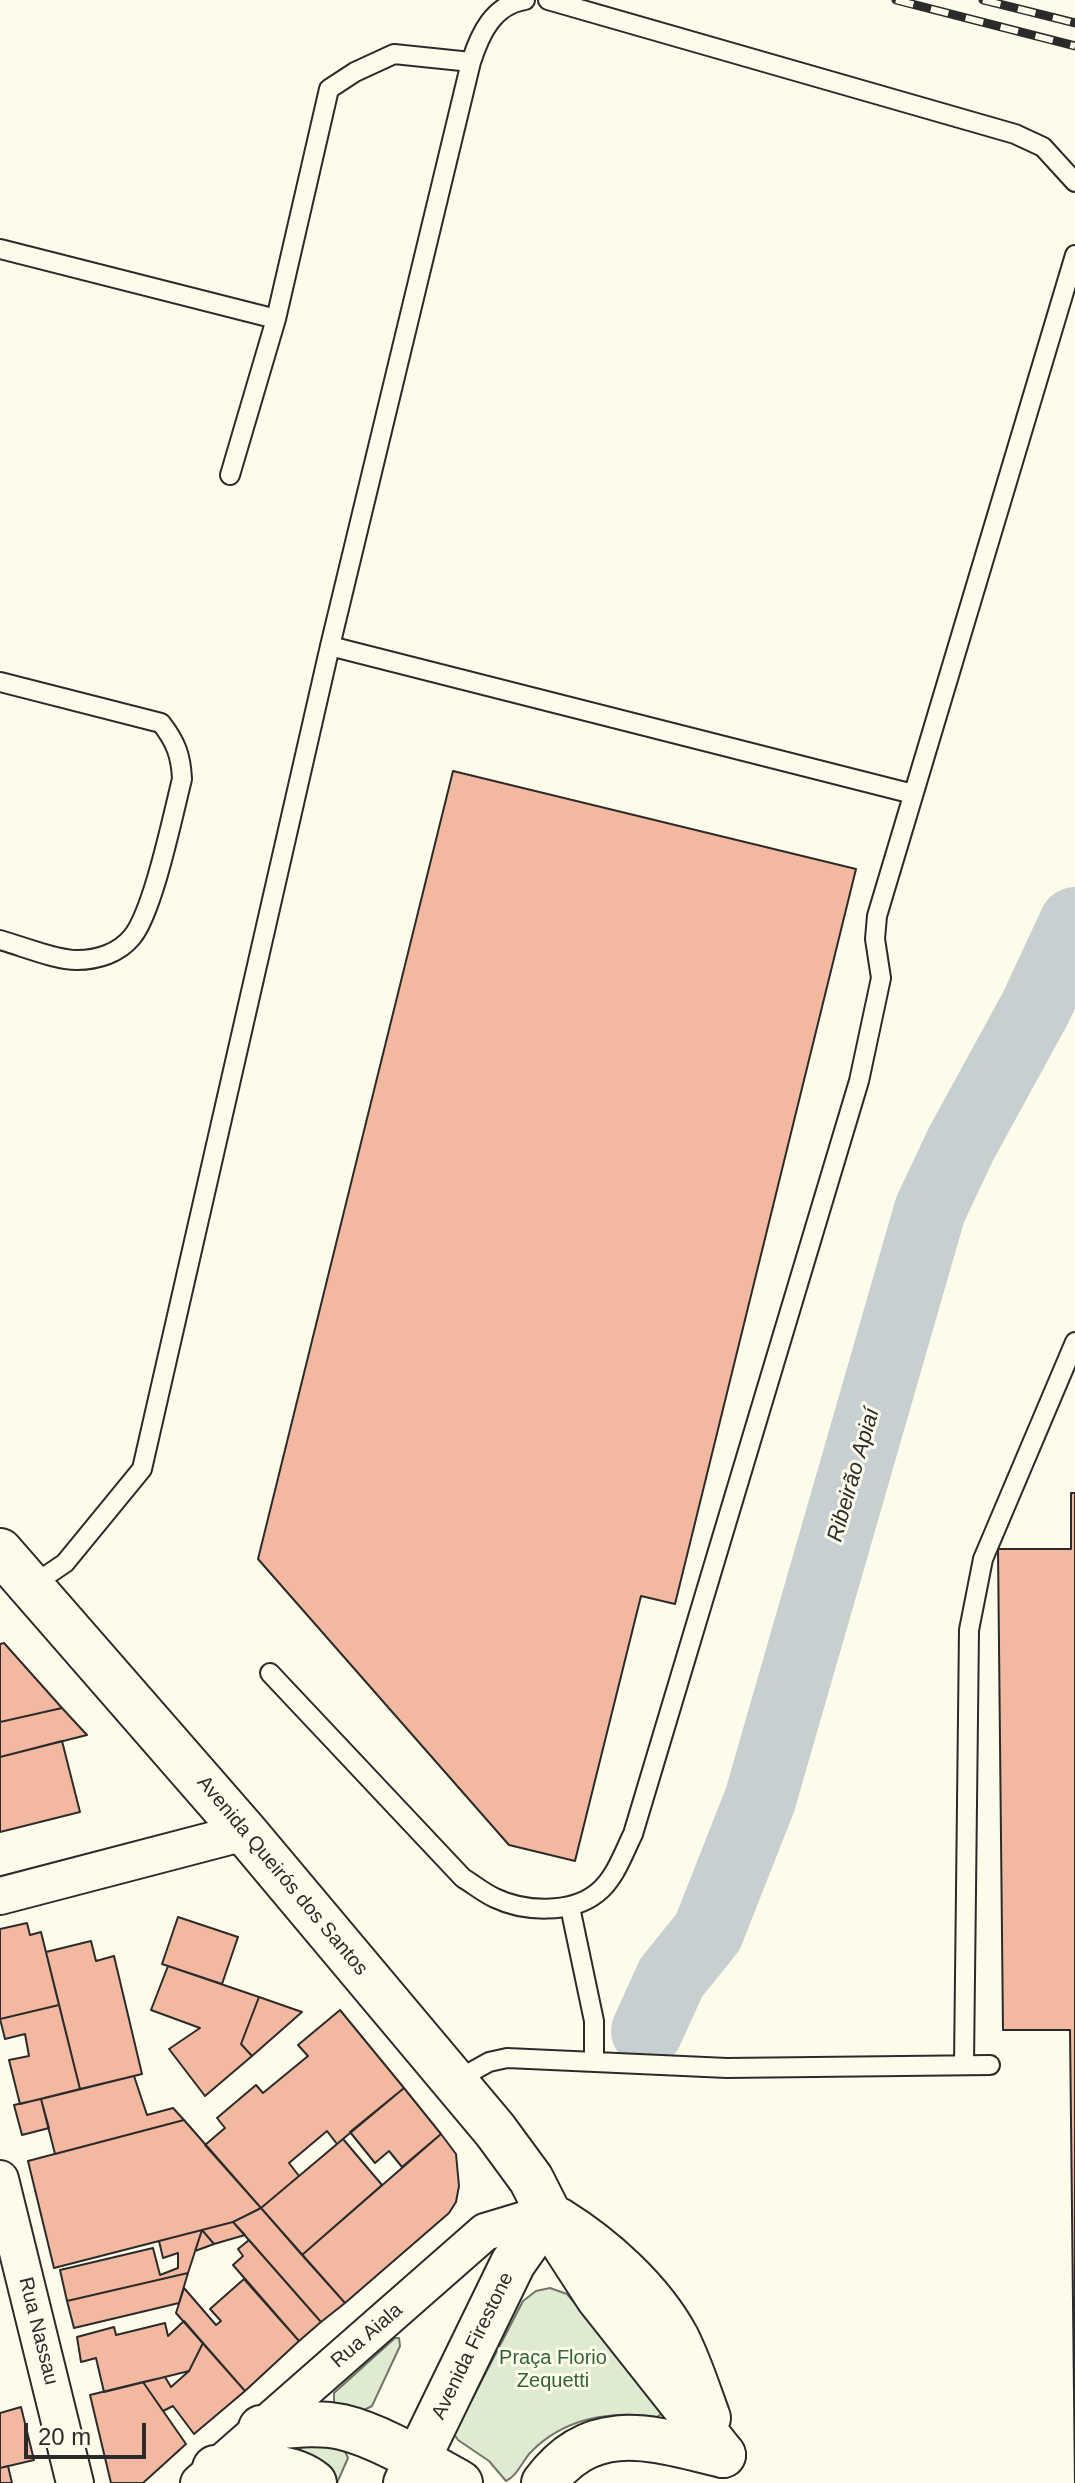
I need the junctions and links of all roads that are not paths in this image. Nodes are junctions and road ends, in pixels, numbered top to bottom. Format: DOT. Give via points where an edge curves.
graph roads {
  1 [pos="525,0"];
  2 [pos="548,0"];
  3 [pos="471,62"];
  4 [pos="1075,182"];
  5 [pos="0,249"];
  6 [pos="1075,255"];
  7 [pos="276,319"];
  8 [pos="230,475"];
  9 [pos="330,646"];
  10 [pos="0,682"];
  11 [pos="913,794"];
  12 [pos="0,940"];
  13 [pos="1075,1342"];
  14 [pos="0,1551"];
  15 [pos="31,1586"];
  16 [pos="270,1673"];
  17 [pos="245,1832"];
  18 [pos="0,1896"];
  19 [pos="570,1907"];
  20 [pos="594,2061"];
  21 [pos="964,2064"];
  22 [pos="990,2065"];
  23 [pos="455,2081"];
  24 [pos="0,2179"];
  25 [pos="548,2213"];
  26 [pos="261,2428"];
  27 [pos="728,2469"];
  28 [pos="411,2472"];
  29 [pos="207,2476"];
  30 [pos="75,2483"];
  31 [pos="314,2483"];
  32 [pos="460,2483"];
  33 [pos="544,2483"];
  1 -- 3 [label="lane" via="494,15 479,36"];
  2 -- 4 [label="lane" via="1015,134 1043,147"];
  3 -- 7 [label="lane" via="394,54 329,89"];
  3 -- 9 [label="lane"];
  5 -- 7 [label="lane"];
  6 -- 11 [label="lane"];
  7 -- 8 [label="lane"];
  9 -- 11 [label="lane"];
  9 -- 15 [label="lane" via="142,1469 65,1563"];
  10 -- 12 [label="lane" via="161,723 181,758 182,779 145,914 133,937 97,959 73,960"];
  11 -- 19 [label="lane" via="877,916 881,978 859,1081 633,1834 598,1893"];
  13 -- 21 [label="lane" via="983,1559 969,1630"];
  14 -- 15 [label="main road, Avenida Queirós dos Santos"];
  15 -- 17 [label="main road, Avenida Queirós dos Santos"];
  16 -- 19 [label="lane" via="463,1878 495,1898 528,1907"];
  17 -- 18 [label="street"];
  17 -- 23 [label="main road, Avenida Queirós dos Santos"];
  19 -- 20 [label="lane" via="594,2021"];
  20 -- 21 [label="lane" via="727,2068"];
  20 -- 23 [label="lane" via="498,2059"];
  21 -- 22 [label="lane"];
  23 -- 25 [label="main road, Avenida Queirós dos Santos" via="531,2179"];
  24 -- 30 [label="street, Rua Nassau"];
  25 -- 26 [label="street, Rua Aiala" via="485,2232"];
  25 -- 27 [label="main road, Avenida Queirós dos Santos" via="598,2297"];
  25 -- 28 [label="main road, Avenida Firestone" via="513,2263"];
  26 -- 28 [label="main road" via="340,2426 362,2433"];
  26 -- 29 [label="street, Rua Aiala"];
  27 -- 33 [label="main road" via="655,2439 630,2436 588,2444 567,2456"];
  28 -- 32 [label="main road"];
  29 -- 31 [label="main road" via="281,2469"];
}
